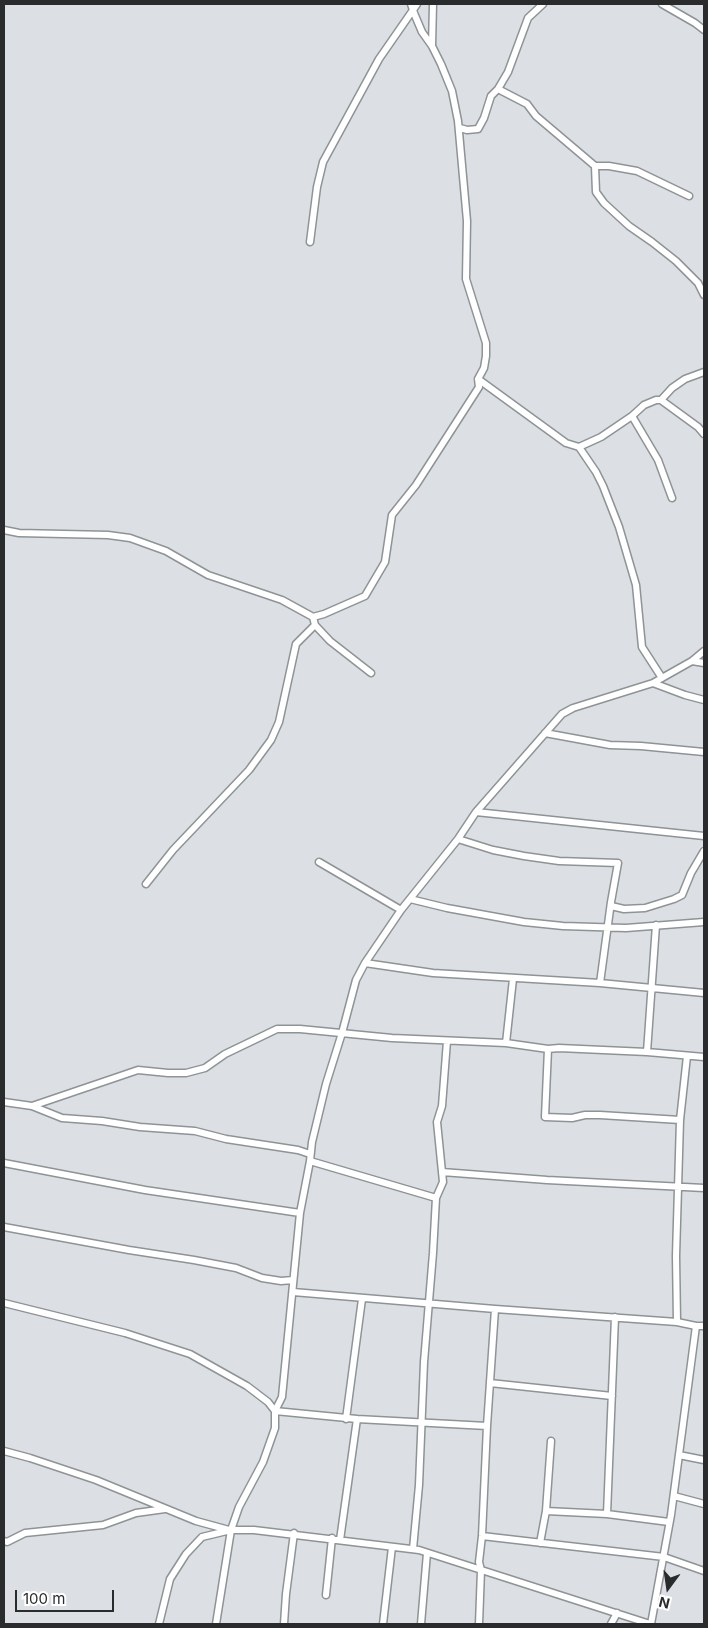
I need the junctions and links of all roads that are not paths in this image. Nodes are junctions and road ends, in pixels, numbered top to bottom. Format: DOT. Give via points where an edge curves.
graph roads {
  1 [pos="433,4"];
  2 [pos="543,4"];
  3 [pos="662,4"];
  4 [pos="414,6"];
  5 [pos="704,30"];
  6 [pos="432,46"];
  7 [pos="498,89"];
  8 [pos="460,128"];
  9 [pos="595,166"];
  10 [pos="689,196"];
  11 [pos="310,242"];
  12 [pos="704,294"];
  13 [pos="704,372"];
  14 [pos="478,379"];
  15 [pos="661,400"];
  16 [pos="632,416"];
  17 [pos="704,434"];
  18 [pos="579,447"];
  19 [pos="672,498"];
  20 [pos="4,530"];
  21 [pos="313,617"];
  22 [pos="315,625"];
  23 [pos="704,651"];
  24 [pos="692,661"];
  25 [pos="704,663"];
  26 [pos="371,673"];
  27 [pos="662,678"];
  28 [pos="653,683"];
  29 [pos="704,700"];
  30 [pos="546,733"];
  31 [pos="704,752"];
  32 [pos="476,812"];
  33 [pos="704,836"];
  34 [pos="458,840"];
  35 [pos="704,851"];
  36 [pos="319,862"];
  37 [pos="146,884"];
  38 [pos="410,899"];
  39 [pos="611,906"];
  40 [pos="401,910"];
  41 [pos="704,922"];
  42 [pos="656,925"];
  43 [pos="608,928"];
  44 [pos="365,963"];
  45 [pos="513,979"];
  46 [pos="600,983"];
  47 [pos="651,988"];
  48 [pos="704,993"];
  49 [pos="342,1033"];
  50 [pos="446,1041"];
  51 [pos="506,1043"];
  52 [pos="548,1049"];
  53 [pos="647,1052"];
  54 [pos="687,1056"];
  55 [pos="704,1057"];
  56 [pos="4,1102"];
  57 [pos="32,1106"];
  58 [pos="680,1120"];
  59 [pos="310,1157"];
  60 [pos="4,1163"];
  61 [pos="442,1172"];
  62 [pos="679,1186"];
  63 [pos="704,1188"];
  64 [pos="436,1198"];
  65 [pos="300,1213"];
  66 [pos="4,1227"];
  67 [pos="293,1280"];
  68 [pos="293,1292"];
  69 [pos="362,1299"];
  70 [pos="4,1303"];
  71 [pos="429,1304"];
  72 [pos="495,1309"];
  73 [pos="615,1317"];
  74 [pos="677,1322"];
  75 [pos="696,1326"];
  76 [pos="704,1326"];
  77 [pos="490,1383"];
  78 [pos="612,1396"];
  79 [pos="275,1411"];
  80 [pos="346,1418"];
  81 [pos="357,1419"];
  82 [pos="421,1422"];
  83 [pos="486,1426"];
  84 [pos="551,1441"];
  85 [pos="4,1451"];
  86 [pos="679,1454"];
  87 [pos="704,1460"];
  88 [pos="674,1496"];
  89 [pos="704,1504"];
  90 [pos="167,1509"];
  91 [pos="546,1510"];
  92 [pos="607,1514"];
  93 [pos="669,1522"];
  94 [pos="230,1530"];
  95 [pos="294,1534"];
  96 [pos="482,1536"];
  97 [pos="332,1538"];
  98 [pos="340,1540"];
  99 [pos="4,1541"];
  100 [pos="540,1543"];
  101 [pos="392,1547"];
  102 [pos="413,1549"];
  103 [pos="428,1552"];
  104 [pos="664,1557"];
  105 [pos="482,1570"];
  106 [pos="704,1571"];
  107 [pos="326,1595"];
  108 [pos="617,1613"];
  109 [pos="159,1624"];
  110 [pos="216,1624"];
  111 [pos="284,1624"];
  112 [pos="384,1624"];
  113 [pos="421,1624"];
  114 [pos="479,1624"];
  115 [pos="611,1624"];
  116 [pos="650,1624"];
  1 -- 6 [label="street"];
  2 -- 7 [label="street" via="528,18 512,63"];
  3 -- 5 [label="street"];
  4 -- 6 [label="street" via="422,32"];
  4 -- 11 [label="street" via="379,59 323,162"];
  6 -- 8 [label="street" via="452,91"];
  7 -- 8 [label="street" via="491,96 478,129"];
  7 -- 9 [label="street" via="528,104 536,116"];
  8 -- 14 [label="street" via="467,221 466,279 486,343 484,368"];
  9 -- 10 [label="street" via="637,171"];
  9 -- 12 [label="street" via="596,192 604,203 676,261 698,283"];
  13 -- 15 [label="street" via="678,384"];
  14 -- 18 [label="street" via="566,443"];
  14 -- 21 [label="street" via="479,387 416,485 392,515 385,562 365,596"];
  15 -- 16 [label="street" via="644,405"];
  15 -- 17 [label="street"];
  16 -- 18 [label="street"];
  16 -- 19 [label="street" via="658,460"];
  18 -- 27 [label="street" via="596,472 619,527 636,585 642,647"];
  20 -- 21 [label="street" via="130,538 166,551 208,576 282,600"];
  21 -- 22 [label="street"];
  22 -- 26 [label="street"];
  22 -- 37 [label="street" via="296,644 279,722 271,740 249,770 173,850"];
  23 -- 24 [label="street"];
  24 -- 25 [label="street"];
  24 -- 27 [label="street"];
  27 -- 28 [label="street"];
  28 -- 29 [label="street"];
  28 -- 30 [label="street" via="573,708 562,714"];
  30 -- 31 [label="street" via="610,745"];
  30 -- 32 [label="street"];
  32 -- 33 [label="street"];
  32 -- 34 [label="street"];
  34 -- 38 [label="street"];
  34 -- 39 [label="street" via="524,856 618,863"];
  35 -- 39 [label="street" via="682,895 645,908"];
  36 -- 40 [label="street"];
  38 -- 40 [label="street"];
  38 -- 43 [label="street" via="524,922"];
  39 -- 43 [label="street"];
  40 -- 44 [label="street"];
  41 -- 42 [label="street"];
  42 -- 43 [label="street"];
  42 -- 47 [label="street"];
  43 -- 46 [label="street"];
  44 -- 45 [label="street" via="433,973"];
  44 -- 49 [label="street" via="356,980"];
  45 -- 46 [label="street"];
  45 -- 51 [label="street"];
  46 -- 47 [label="street"];
  47 -- 48 [label="street"];
  47 -- 53 [label="street"];
  49 -- 50 [label="street"];
  49 -- 57 [label="street" via="277,1030 225,1054 204,1068 186,1073 138,1070"];
  49 -- 59 [label="street" via="326,1084"];
  50 -- 51 [label="street"];
  50 -- 61 [label="street" via="442,1106 437,1122"];
  51 -- 52 [label="street"];
  52 -- 53 [label="street"];
  52 -- 58 [label="street" via="545,1117 600,1115"];
  53 -- 54 [label="street"];
  54 -- 55 [label="street"];
  54 -- 58 [label="street"];
  56 -- 57 [label="street"];
  57 -- 59 [label="street" via="62,1118 195,1131 298,1150"];
  58 -- 62 [label="street"];
  59 -- 64 [label="street"];
  59 -- 65 [label="street"];
  60 -- 65 [label="street" via="145,1190"];
  61 -- 62 [label="street"];
  61 -- 64 [label="street" via="444,1182"];
  62 -- 63 [label="street"];
  62 -- 74 [label="street"];
  64 -- 71 [label="street"];
  65 -- 67 [label="street"];
  66 -- 67 [label="street" via="202,1261 236,1268 262,1278"];
  67 -- 68 [label="street"];
  68 -- 69 [label="street"];
  68 -- 79 [label="street" via="282,1397"];
  69 -- 71 [label="street"];
  69 -- 80 [label="street"];
  70 -- 79 [label="street" via="125,1333 190,1354 247,1386"];
  71 -- 72 [label="street"];
  71 -- 82 [label="street"];
  72 -- 73 [label="street"];
  72 -- 77 [label="street"];
  73 -- 74 [label="street"];
  73 -- 78 [label="street"];
  74 -- 75 [label="street"];
  75 -- 76 [label="street"];
  75 -- 86 [label="street"];
  77 -- 78 [label="street"];
  77 -- 83 [label="street"];
  78 -- 92 [label="street"];
  79 -- 80 [label="street"];
  79 -- 94 [label="street" via="275,1428 263,1462"];
  80 -- 81 [label="street"];
  81 -- 82 [label="street"];
  81 -- 98 [label="street"];
  82 -- 83 [label="street"];
  82 -- 102 [label="street"];
  83 -- 96 [label="street"];
  84 -- 91 [label="street"];
  85 -- 90 [label="street" via="96,1480"];
  86 -- 87 [label="street"];
  86 -- 88 [label="street"];
  88 -- 89 [label="street"];
  88 -- 93 [label="street"];
  90 -- 94 [label="street"];
  90 -- 99 [label="street" via="136,1513 104,1525 25,1533"];
  91 -- 92 [label="street"];
  91 -- 100 [label="street"];
  92 -- 93 [label="street"];
  93 -- 104 [label="street"];
  94 -- 95 [label="street"];
  94 -- 109 [label="street" via="202,1538 186,1554 170,1579"];
  94 -- 110 [label="street"];
  95 -- 97 [label="street"];
  95 -- 111 [label="street"];
  96 -- 100 [label="street"];
  96 -- 105 [label="street" via="479,1562"];
  97 -- 98 [label="street"];
  97 -- 107 [label="street"];
  98 -- 101 [label="street"];
  100 -- 104 [label="street"];
  101 -- 102 [label="street"];
  101 -- 112 [label="street"];
  102 -- 103 [label="street"];
  103 -- 105 [label="street"];
  103 -- 113 [label="street"];
  104 -- 106 [label="street"];
  104 -- 116 [label="street"];
  105 -- 108 [label="street"];
  105 -- 114 [label="street"];
  108 -- 115 [label="street"];
  108 -- 116 [label="street"];
}
